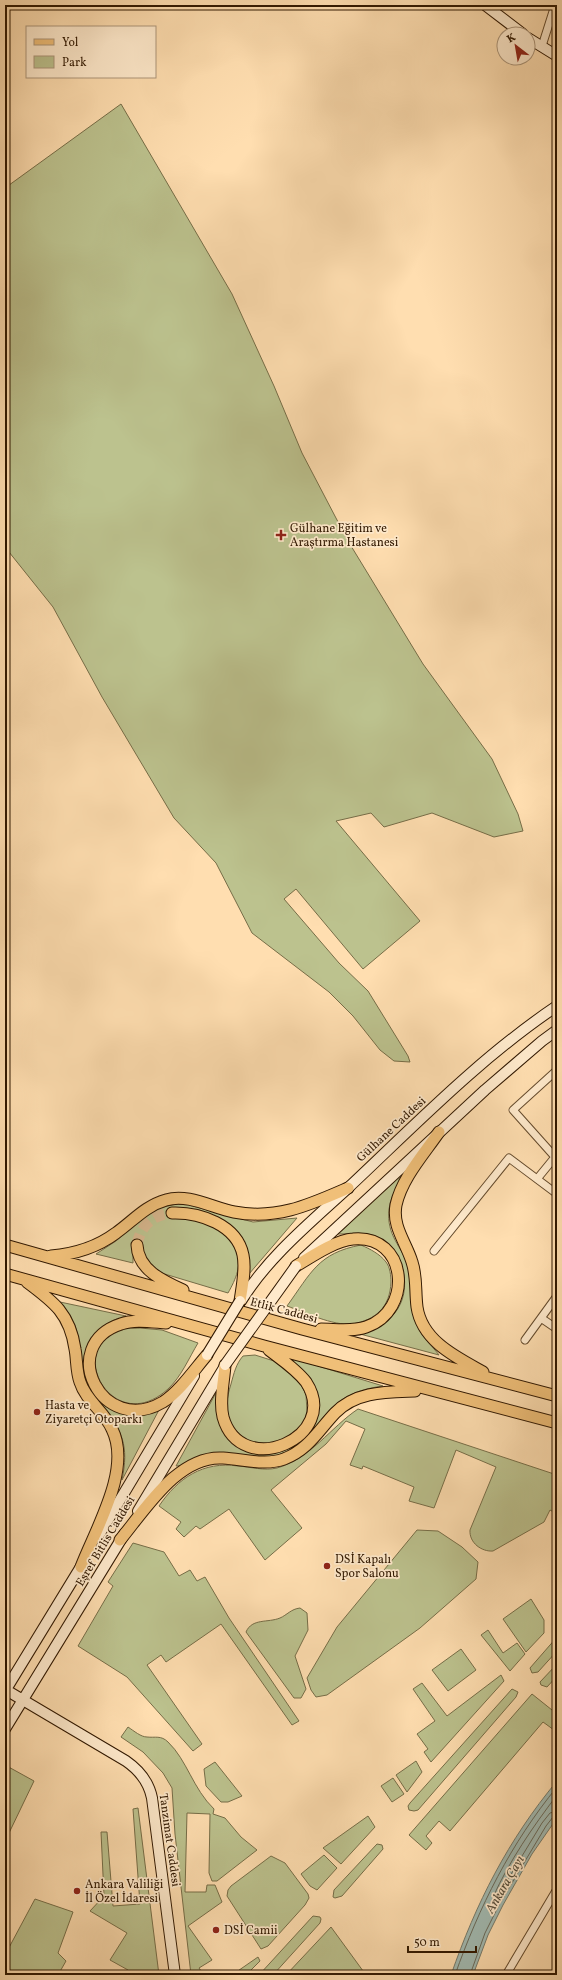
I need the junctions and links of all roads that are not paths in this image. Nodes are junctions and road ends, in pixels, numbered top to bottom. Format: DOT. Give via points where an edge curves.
graph roads {
  1 [pos="485,5"];
  2 [pos="555,5"];
  3 [pos="513,26"];
  4 [pos="536,43"];
  5 [pos="542,46"];
  6 [pos="557,56"];
  7 [pos="557,1006"];
  8 [pos="557,1030"];
  9 [pos="557,1070"];
  10 [pos="439,1132"];
  11 [pos="537,1179"];
  12 [pos="348,1188"];
  13 [pos="557,1194"];
  14 [pos="172,1213"];
  15 [pos="5,1245"];
  16 [pos="137,1245"];
  17 [pos="434,1251"];
  18 [pos="44,1257"];
  19 [pos="296,1266"];
  20 [pos="5,1274"];
  21 [pos="21,1278"];
  22 [pos="557,1296"];
  23 [pos="240,1301"];
  24 [pos="212,1304"];
  25 [pos="541,1318"];
  26 [pos="191,1326"];
  27 [pos="302,1329"];
  28 [pos="557,1329"];
  29 [pos="524,1340"];
  30 [pos="264,1346"];
  31 [pos="207,1355"];
  32 [pos="226,1365"];
  33 [pos="502,1382"];
  34 [pos="430,1391"];
  35 [pos="557,1396"];
  36 [pos="557,1423"];
  37 [pos="120,1540"];
  38 [pos="80,1567"];
  39 [pos="5,1691"];
  40 [pos="23,1701"];
  41 [pos="5,1729"];
  42 [pos="557,1889"];
  43 [pos="175,1975"];
  44 [pos="506,1975"];
  1 -- 3 [label="main road"];
  2 -- 5 [label="street"];
  4 -- 5 [label="main road"];
  5 -- 6 [label="main road"];
  7 -- 12 [label="main road, Gülhane Caddesi" via="530,1024 477,1067"];
  8 -- 10 [label="main road"];
  9 -- 11 [label="street" via="513,1110 555,1156"];
  10 -- 19 [label="main road"];
  10 -- 33 [label="main road" via="410,1175 396,1206 399,1234 412,1260 416,1277 417,1307 423,1325 434,1341 452,1355"];
  11 -- 13 [label="street"];
  11 -- 17 [label="street" via="509,1158"];
  12 -- 18 [label="main road" via="299,1208 267,1215 233,1212 181,1199 167,1199 140,1212 117,1233 92,1247 72,1254"];
  12 -- 23 [label="main road, Gülhane Caddesi" via="252,1283"];
  14 -- 23 [label="main road" via="186,1213 204,1218 222,1226 235,1238 244,1257"];
  15 -- 18 [label="main road, Etlik Caddesi"];
  16 -- 24 [label="main road" via="143,1264 156,1276"];
  18 -- 24 [label="main road, Etlik Caddesi"];
  19 -- 27 [label="main road" via="323,1250 352,1238 368,1239 381,1244 390,1253 396,1262 400,1282 392,1307 383,1318 366,1327 351,1330"];
  19 -- 32 [label="main road, Eşref Bitlis Caddesi, bridge"];
  20 -- 21 [label="main road"];
  21 -- 26 [label="main road"];
  21 -- 38 [label="main road" via="52,1303 69,1322 82,1389 107,1419 118,1440 117,1477"];
  22 -- 25 [label="street"];
  23 -- 31 [label="main road, Eşref Bitlis Caddesi, bridge"];
  24 -- 27 [label="main road, Etlik Caddesi"];
  25 -- 28 [label="street"];
  25 -- 29 [label="street"];
  26 -- 30 [label="main road"];
  26 -- 31 [label="main road" via="131,1322 105,1331 98,1339 89,1360 96,1389 105,1399 118,1407 152,1407 168,1398"];
  27 -- 33 [label="main road, Etlik Caddesi"];
  30 -- 32 [label="main road" via="295,1370 307,1384 312,1399 312,1414 304,1431 292,1442 277,1448 263,1449 246,1445 234,1436 225,1422 222,1410"];
  30 -- 34 [label="main road"];
  31 -- 38 [label="main road, Eşref Bitlis Caddesi"];
  32 -- 37 [label="main road, Eşref Bitlis Caddesi"];
  33 -- 35 [label="main road, Etlik Caddesi"];
  34 -- 36 [label="main road"];
  34 -- 37 [label="main road" via="374,1393 358,1398 336,1413 313,1440 283,1460 263,1463 221,1458 204,1460 187,1468 164,1486"];
  37 -- 40 [label="main road, Eşref Bitlis Caddesi"];
  38 -- 39 [label="main road, Eşref Bitlis Caddesi"];
  39 -- 40 [label="main road, Tanzimat Caddesi"];
  40 -- 41 [label="main road, Eşref Bitlis Caddesi"];
  40 -- 43 [label="main road, Tanzimat Caddesi" via="126,1761 137,1770 147,1784 152,1798"];
  42 -- 44 [label="street"];
}
